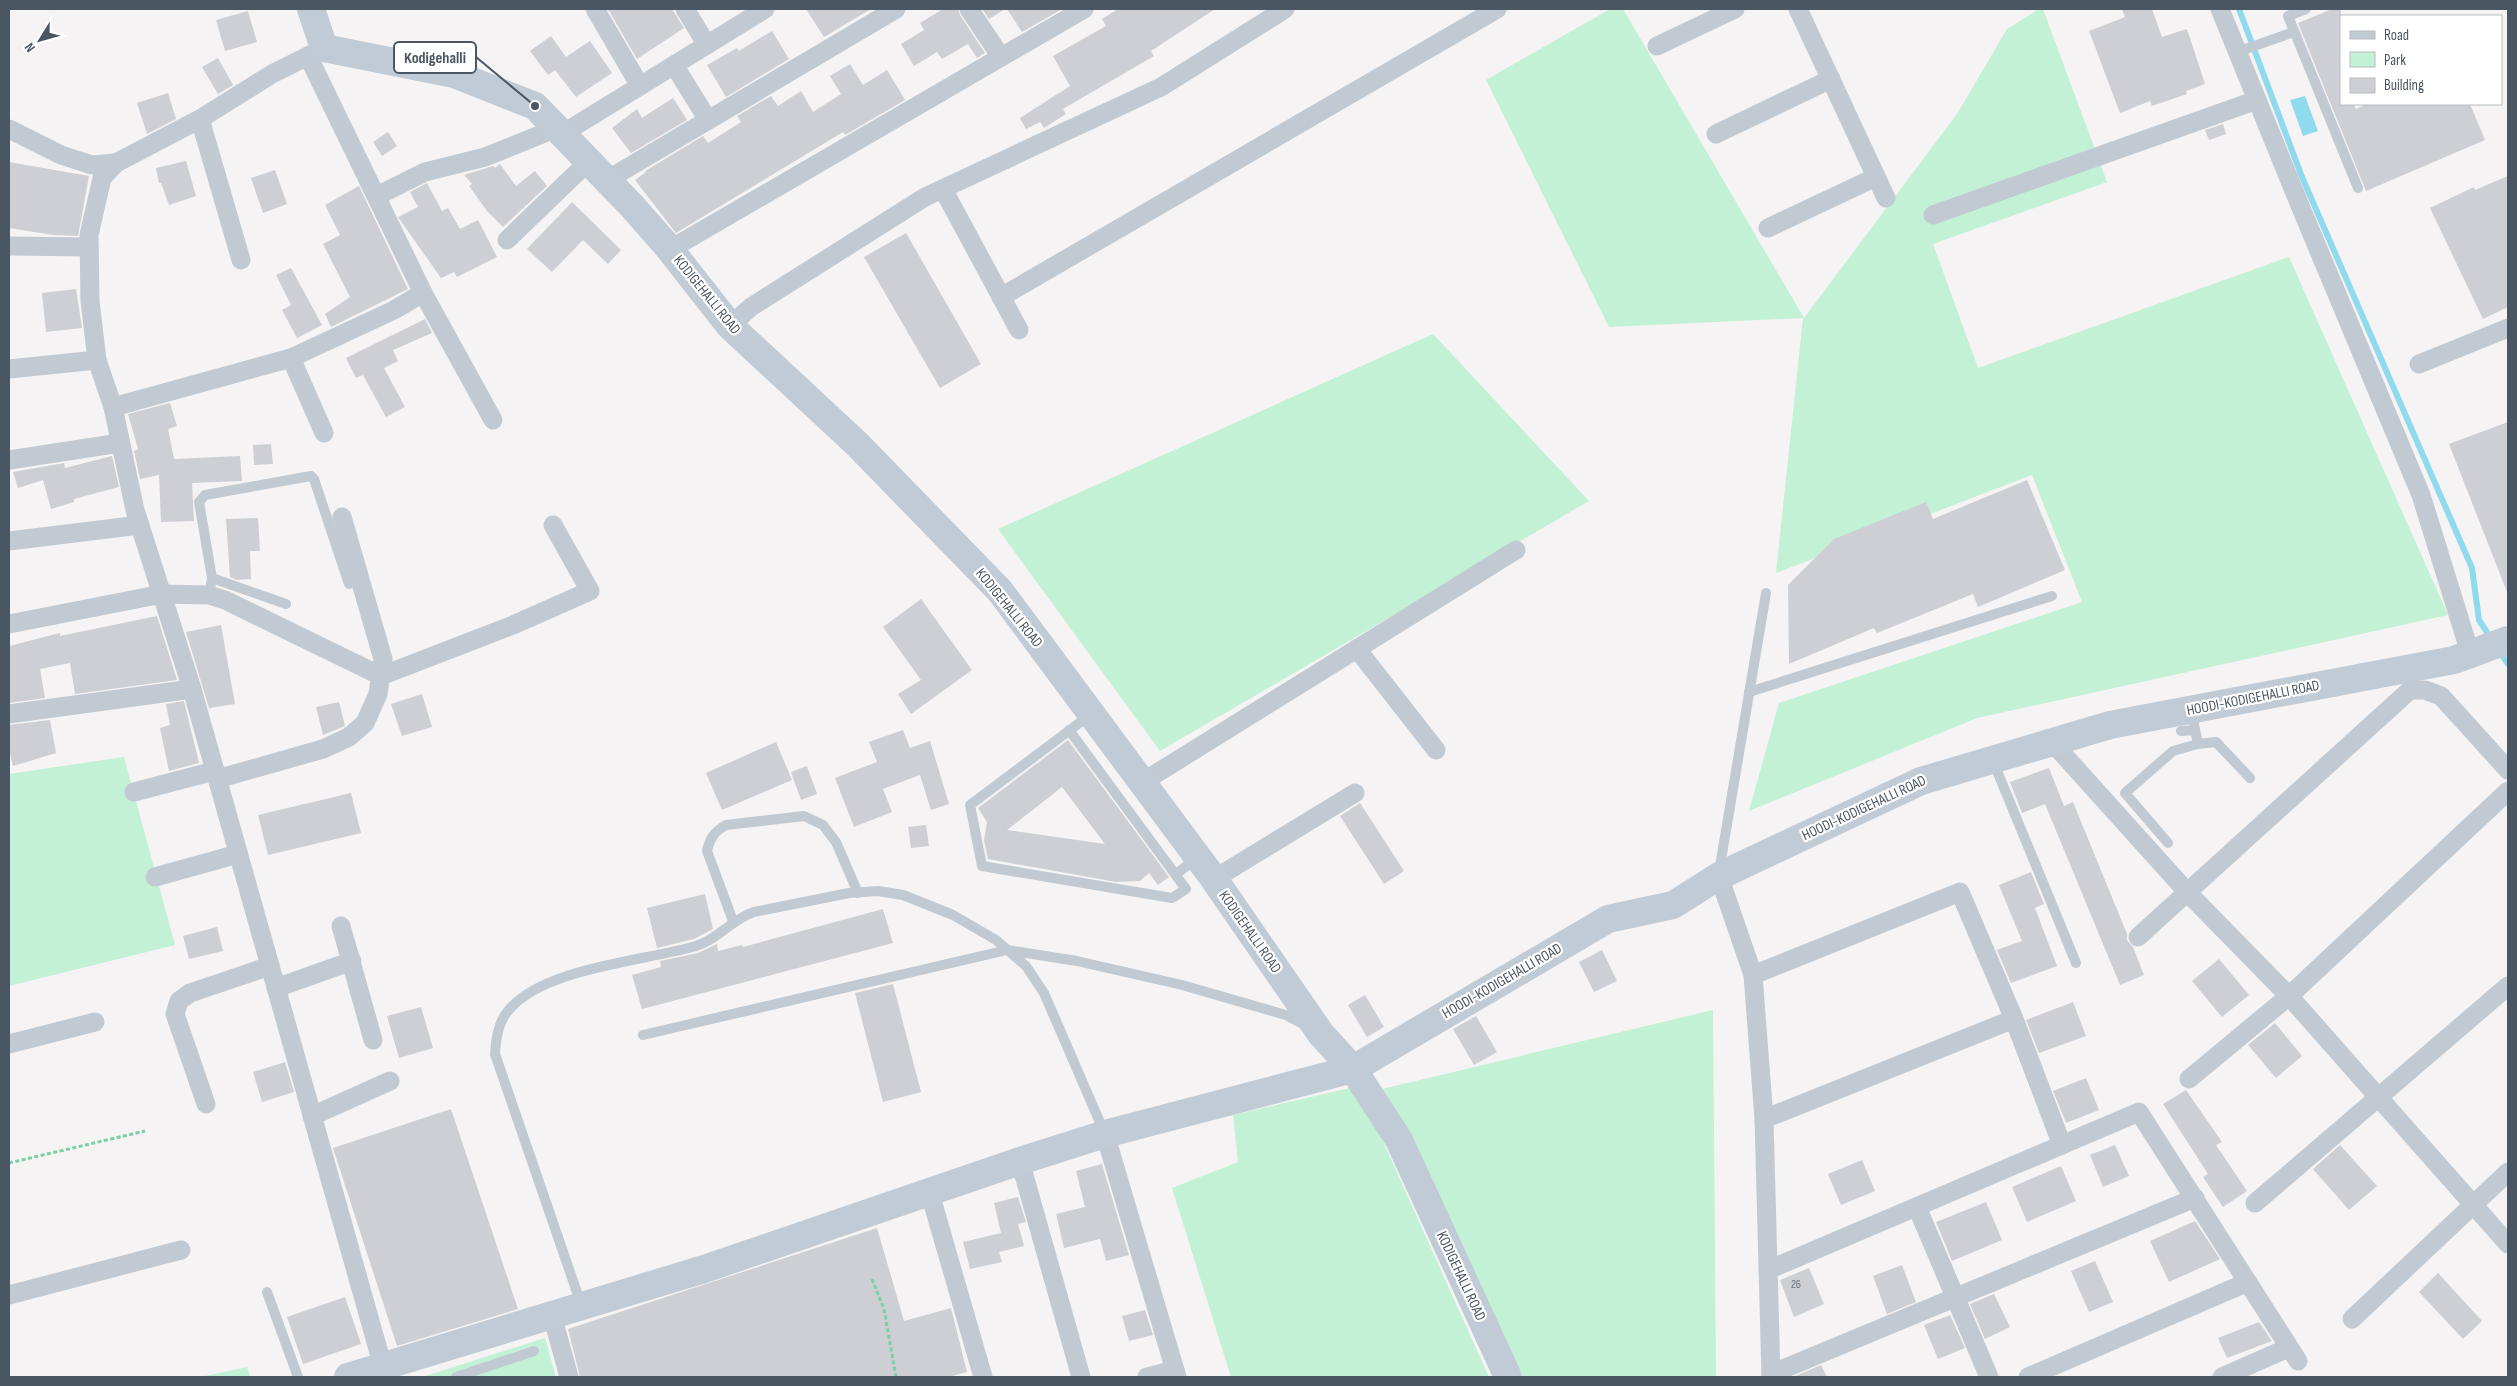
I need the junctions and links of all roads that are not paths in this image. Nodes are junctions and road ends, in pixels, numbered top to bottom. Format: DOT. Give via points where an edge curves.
graph roads {
  1 [pos="311,9"];
  2 [pos="595,9"];
  3 [pos="685,9"];
  4 [pos="765,9"];
  5 [pos="896,9"];
  6 [pos="969,9"];
  7 [pos="1084,9"];
  8 [pos="1285,9"];
  9 [pos="1497,9"];
  10 [pos="1735,9"];
  11 [pos="1798,9"];
  12 [pos="2220,9"];
  13 [pos="2306,9"];
  14 [pos="2294,32"];
  15 [pos="707,45"];
  16 [pos="1657,46"];
  17 [pos="2241,51"];
  18 [pos="316,52"];
  19 [pos="1001,57"];
  20 [pos="674,65"];
  21 [pos="1831,79"];
  22 [pos="640,86"];
  23 [pos="2257,100"];
  24 [pos="200,119"];
  25 [pos="708,120"];
  26 [pos="9,129"];
  27 [pos="559,131"];
  28 [pos="1716,134"];
  29 [pos="116,163"];
  30 [pos="598,170"];
  31 [pos="1876,177"];
  32 [pos="2358,188"];
  33 [pos="943,189"];
  34 [pos="377,196"];
  35 [pos="1886,198"];
  36 [pos="1933,215"];
  37 [pos="1768,228"];
  38 [pos="507,240"];
  39 [pos="9,246"];
  40 [pos="89,247"];
  41 [pos="668,247"];
  42 [pos="241,260"];
  43 [pos="423,293"];
  44 [pos="1001,297"];
  45 [pos="730,326"];
  46 [pos="2508,328"];
  47 [pos="1020,330"];
  48 [pos="291,358"];
  49 [pos="97,360"];
  50 [pos="2419,364"];
  51 [pos="9,368"];
  52 [pos="113,407"];
  53 [pos="493,420"];
  54 [pos="324,433"];
  55 [pos="120,443"];
  56 [pos="9,460"];
  57 [pos="342,517"];
  58 [pos="140,525"];
  59 [pos="553,525"];
  60 [pos="9,541"];
  61 [pos="1516,550"];
  62 [pos="349,584"];
  63 [pos="211,586"];
  64 [pos="1766,593"];
  65 [pos="162,594"];
  66 [pos="2052,596"];
  67 [pos="286,604"];
  68 [pos="9,624"];
  69 [pos="2492,646"];
  70 [pos="1357,649"];
  71 [pos="381,676"];
  72 [pos="192,690"];
  73 [pos="1749,692"];
  74 [pos="9,714"];
  75 [pos="1080,722"];
  76 [pos="2189,723"];
  77 [pos="2052,742"];
  78 [pos="2198,744"];
  79 [pos="1436,750"];
  80 [pos="1992,760"];
  81 [pos="2508,770"];
  82 [pos="215,775"];
  83 [pos="2250,778"];
  84 [pos="1141,783"];
  85 [pos="2508,791"];
  86 [pos="134,792"];
  87 [pos="1354,793"];
  88 [pos="2168,843"];
  89 [pos="238,854"];
  90 [pos="1197,858"];
  91 [pos="1176,874"];
  92 [pos="1719,876"];
  93 [pos="155,877"];
  94 [pos="1214,879"];
  95 [pos="858,892"];
  96 [pos="2189,894"];
  97 [pos="733,921"];
  98 [pos="341,926"];
  99 [pos="2138,937"];
  100 [pos="1007,950"];
  101 [pos="352,961"];
  102 [pos="2076,963"];
  103 [pos="270,966"];
  104 [pos="1753,975"];
  105 [pos="2508,986"];
  106 [pos="276,988"];
  107 [pos="2289,996"];
  108 [pos="2014,1019"];
  109 [pos="95,1022"];
  110 [pos="1321,1034"];
  111 [pos="643,1035"];
  112 [pos="373,1040"];
  113 [pos="9,1044"];
  114 [pos="1353,1069"];
  115 [pos="2189,1079"];
  116 [pos="390,1080"];
  117 [pos="2378,1099"];
  118 [pos="206,1104"];
  119 [pos="312,1116"];
  120 [pos="1764,1119"];
  121 [pos="1106,1134"];
  122 [pos="2062,1145"];
  123 [pos="1020,1161"];
  124 [pos="2508,1172"];
  125 [pos="929,1190"];
  126 [pos="2195,1198"];
  127 [pos="2255,1203"];
  128 [pos="2472,1206"];
  129 [pos="1917,1207"];
  130 [pos="2508,1244"];
  131 [pos="181,1250"];
  132 [pos="1768,1270"];
  133 [pos="2248,1282"];
  134 [pos="267,1292"];
  135 [pos="9,1295"];
  136 [pos="1955,1298"];
  137 [pos="582,1306"];
  138 [pos="552,1315"];
  139 [pos="2352,1319"];
  140 [pos="534,1351"];
  141 [pos="383,1367"];
  142 [pos="1176,1374"];
  143 [pos="978,1375"];
  144 [pos="1771,1375"];
  145 [pos="298,1377"];
  146 [pos="348,1377"];
  147 [pos="456,1377"];
  148 [pos="569,1377"];
  149 [pos="1081,1377"];
  150 [pos="1147,1377"];
  151 [pos="1508,1377"];
  152 [pos="1989,1377"];
  153 [pos="2028,1377"];
  154 [pos="2222,1377"];
  1 -- 18 [label="street"];
  2 -- 22 [label="street"];
  3 -- 15 [label="street"];
  4 -- 15 [label="street"];
  5 -- 25 [label="street"];
  6 -- 19 [label="street"];
  7 -- 19 [label="street"];
  8 -- 33 [label="street" via="1161,87"];
  9 -- 44 [label="street"];
  10 -- 16 [label="street"];
  11 -- 21 [label="street"];
  12 -- 17 [label="street"];
  13 -- 14 [label="lane" via="2288,16"];
  14 -- 17 [label="lane"];
  14 -- 32 [label="lane"];
  15 -- 20 [label="street"];
  17 -- 23 [label="street"];
  18 -- 24 [label="street" via="272,74"];
  18 -- 27 [label="street, KODIGEHALLI ROAD" via="454,74 535,106"];
  18 -- 34 [label="street"];
  19 -- 41 [label="street" via="681,243"];
  20 -- 22 [label="street"];
  20 -- 25 [label="street"];
  21 -- 28 [label="street"];
  21 -- 31 [label="street"];
  22 -- 27 [label="street"];
  23 -- 36 [label="street"];
  23 -- 69 [label="street" via="2421,495"];
  24 -- 29 [label="street"];
  24 -- 42 [label="street"];
  25 -- 30 [label="street"];
  26 -- 29 [label="street" via="61,155 92,164"];
  27 -- 30 [label="street, KODIGEHALLI ROAD"];
  27 -- 34 [label="street" via="485,157 425,172"];
  29 -- 40 [label="street" via="102,178"];
  30 -- 38 [label="street"];
  30 -- 41 [label="street, KODIGEHALLI ROAD"];
  31 -- 35 [label="street"];
  31 -- 37 [label="street"];
  33 -- 44 [label="street"];
  33 -- 45 [label="street" via="925,197 751,307"];
  34 -- 43 [label="street"];
  39 -- 40 [label="street"];
  40 -- 49 [label="street" via="90,301"];
  41 -- 45 [label="street, KODIGEHALLI ROAD"];
  43 -- 48 [label="street"];
  43 -- 53 [label="street"];
  44 -- 47 [label="street"];
  45 -- 75 [label="street, KODIGEHALLI ROAD" via="858,444 1000,591"];
  46 -- 50 [label="street"];
  48 -- 52 [label="street"];
  48 -- 54 [label="street"];
  49 -- 51 [label="street"];
  49 -- 52 [label="street"];
  52 -- 55 [label="street"];
  55 -- 56 [label="street"];
  55 -- 58 [label="street"];
  57 -- 71 [label="street" via="382,659"];
  58 -- 60 [label="street"];
  58 -- 65 [label="street"];
  59 -- 71 [label="street" via="590,591"];
  61 -- 70 [label="street"];
  62 -- 63 [label="lane" via="314,479 310,476 201,498"];
  63 -- 65 [label="street"];
  63 -- 67 [label="lane"];
  63 -- 71 [label="street" via="225,600"];
  64 -- 73 [label="lane"];
  65 -- 68 [label="street"];
  65 -- 72 [label="street"];
  66 -- 73 [label="lane"];
  69 -- 76 [label="street, HOODI-KODIGEHALLI ROAD" via="2454,660"];
  70 -- 79 [label="street"];
  70 -- 84 [label="street"];
  71 -- 82 [label="street" via="378,694 365,723 349,737 323,749"];
  72 -- 74 [label="street"];
  72 -- 82 [label="street"];
  73 -- 92 [label="lane"];
  75 -- 84 [label="street, KODIGEHALLI ROAD"];
  75 -- 91 [label="lane"];
  75 -- 91 [label="lane" via="970,805 982,866 1172,898 1186,889"];
  76 -- 77 [label="street, HOODI-KODIGEHALLI ROAD" via="2110,725"];
  76 -- 78 [label="lane"];
  77 -- 80 [label="street, HOODI-KODIGEHALLI ROAD"];
  77 -- 96 [label="street"];
  78 -- 83 [label="lane" via="2216,742"];
  78 -- 88 [label="lane" via="2173,751 2125,793"];
  80 -- 92 [label="street, HOODI-KODIGEHALLI ROAD" via="1921,780"];
  80 -- 102 [label="lane"];
  81 -- 96 [label="street" via="2441,696 2425,690 2410,690"];
  82 -- 86 [label="street"];
  82 -- 89 [label="street"];
  84 -- 90 [label="street, KODIGEHALLI ROAD"];
  85 -- 107 [label="street"];
  87 -- 94 [label="street"];
  89 -- 93 [label="street"];
  89 -- 103 [label="street"];
  90 -- 91 [label="lane"];
  90 -- 94 [label="street, KODIGEHALLI ROAD"];
  92 -- 104 [label="street"];
  92 -- 114 [label="street, HOODI-KODIGEHALLI ROAD" via="1673,905 1608,919"];
  94 -- 110 [label="street, KODIGEHALLI ROAD"];
  95 -- 97 [label="lane" via="754,912"];
  95 -- 97 [label="lane" via="836,842 823,825 804,816 726,825 709,839 707,851"];
  95 -- 100 [label="lane" via="904,895 953,915"];
  96 -- 99 [label="street"];
  96 -- 107 [label="street"];
  97 -- 137 [label="lane" via="698,946 558,978 531,992 508,1011 496,1035 495,1054"];
  98 -- 101 [label="street"];
  100 -- 110 [label="lane" via="1077,961 1182,985 1286,1015"];
  100 -- 111 [label="lane"];
  100 -- 121 [label="lane" via="1026,966 1044,993"];
  101 -- 106 [label="street"];
  101 -- 112 [label="street"];
  103 -- 106 [label="street"];
  103 -- 118 [label="street" via="190,993 179,1001 175,1014"];
  104 -- 108 [label="street" via="1960,892"];
  104 -- 120 [label="street"];
  105 -- 117 [label="street"];
  106 -- 119 [label="street"];
  107 -- 115 [label="street"];
  107 -- 117 [label="street"];
  108 -- 120 [label="street"];
  108 -- 122 [label="street"];
  109 -- 113 [label="street"];
  110 -- 114 [label="street, KODIGEHALLI ROAD"];
  114 -- 121 [label="street, HOODI-KODIGEHALLI ROAD"];
  114 -- 151 [label="street, KODIGEHALLI ROAD" via="1398,1140"];
  116 -- 119 [label="street"];
  117 -- 127 [label="street"];
  117 -- 128 [label="street"];
  119 -- 141 [label="street"];
  120 -- 132 [label="street"];
  121 -- 123 [label="street, HOODI-KODIGEHALLI ROAD"];
  121 -- 142 [label="street"];
  122 -- 126 [label="street" via="2139,1112"];
  122 -- 129 [label="street"];
  123 -- 125 [label="street, HOODI-KODIGEHALLI ROAD"];
  123 -- 149 [label="street"];
  124 -- 128 [label="street"];
  125 -- 137 [label="street, HOODI-KODIGEHALLI ROAD" via="704,1269"];
  125 -- 143 [label="street"];
  126 -- 133 [label="street"];
  126 -- 136 [label="street"];
  128 -- 130 [label="street"];
  128 -- 139 [label="street"];
  129 -- 132 [label="street"];
  129 -- 136 [label="street"];
  131 -- 135 [label="street"];
  132 -- 144 [label="street"];
  133 -- 153 [label="street"];
  133 -- 154 [label="street" via="2293,1354"];
  134 -- 145 [label="lane"];
  136 -- 144 [label="street"];
  136 -- 152 [label="street"];
  137 -- 138 [label="street, HOODI-KODIGEHALLI ROAD"];
  138 -- 141 [label="street, HOODI-KODIGEHALLI ROAD"];
  138 -- 148 [label="street"];
  140 -- 147 [label="lane"];
  141 -- 146 [label="street, HOODI-KODIGEHALLI ROAD"];
  142 -- 150 [label="street"];
}
